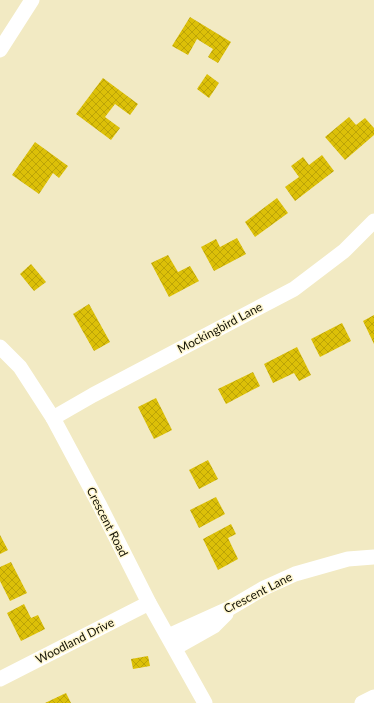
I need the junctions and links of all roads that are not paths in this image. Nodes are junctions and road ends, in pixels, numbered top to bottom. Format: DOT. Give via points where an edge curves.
graph roads {
  1 [pos="32,0"];
  2 [pos="0,50"];
  3 [pos="374,221"];
  4 [pos="0,347"];
  5 [pos="53,418"];
  6 [pos="374,557"];
  7 [pos="149,603"];
  8 [pos="172,642"];
  9 [pos="0,679"];
  10 [pos="374,697"];
  11 [pos="205,703"];
  12 [pos="362,703"];
  1 -- 2 [label="street"];
  3 -- 5 [label="street, Mockingbird Lane" via="344,251 294,290"];
  4 -- 5 [label="street, Crescent Road" via="20,367"];
  5 -- 7 [label="street, Crescent Road"];
  6 -- 8 [label="street, Crescent Lane" via="348,559 295,574 237,604 214,626"];
  7 -- 8 [label="street, Crescent Road"];
  7 -- 9 [label="street, Woodland Drive"];
  8 -- 11 [label="street, Crescent Road"];
  10 -- 12 [label="street"];
}
